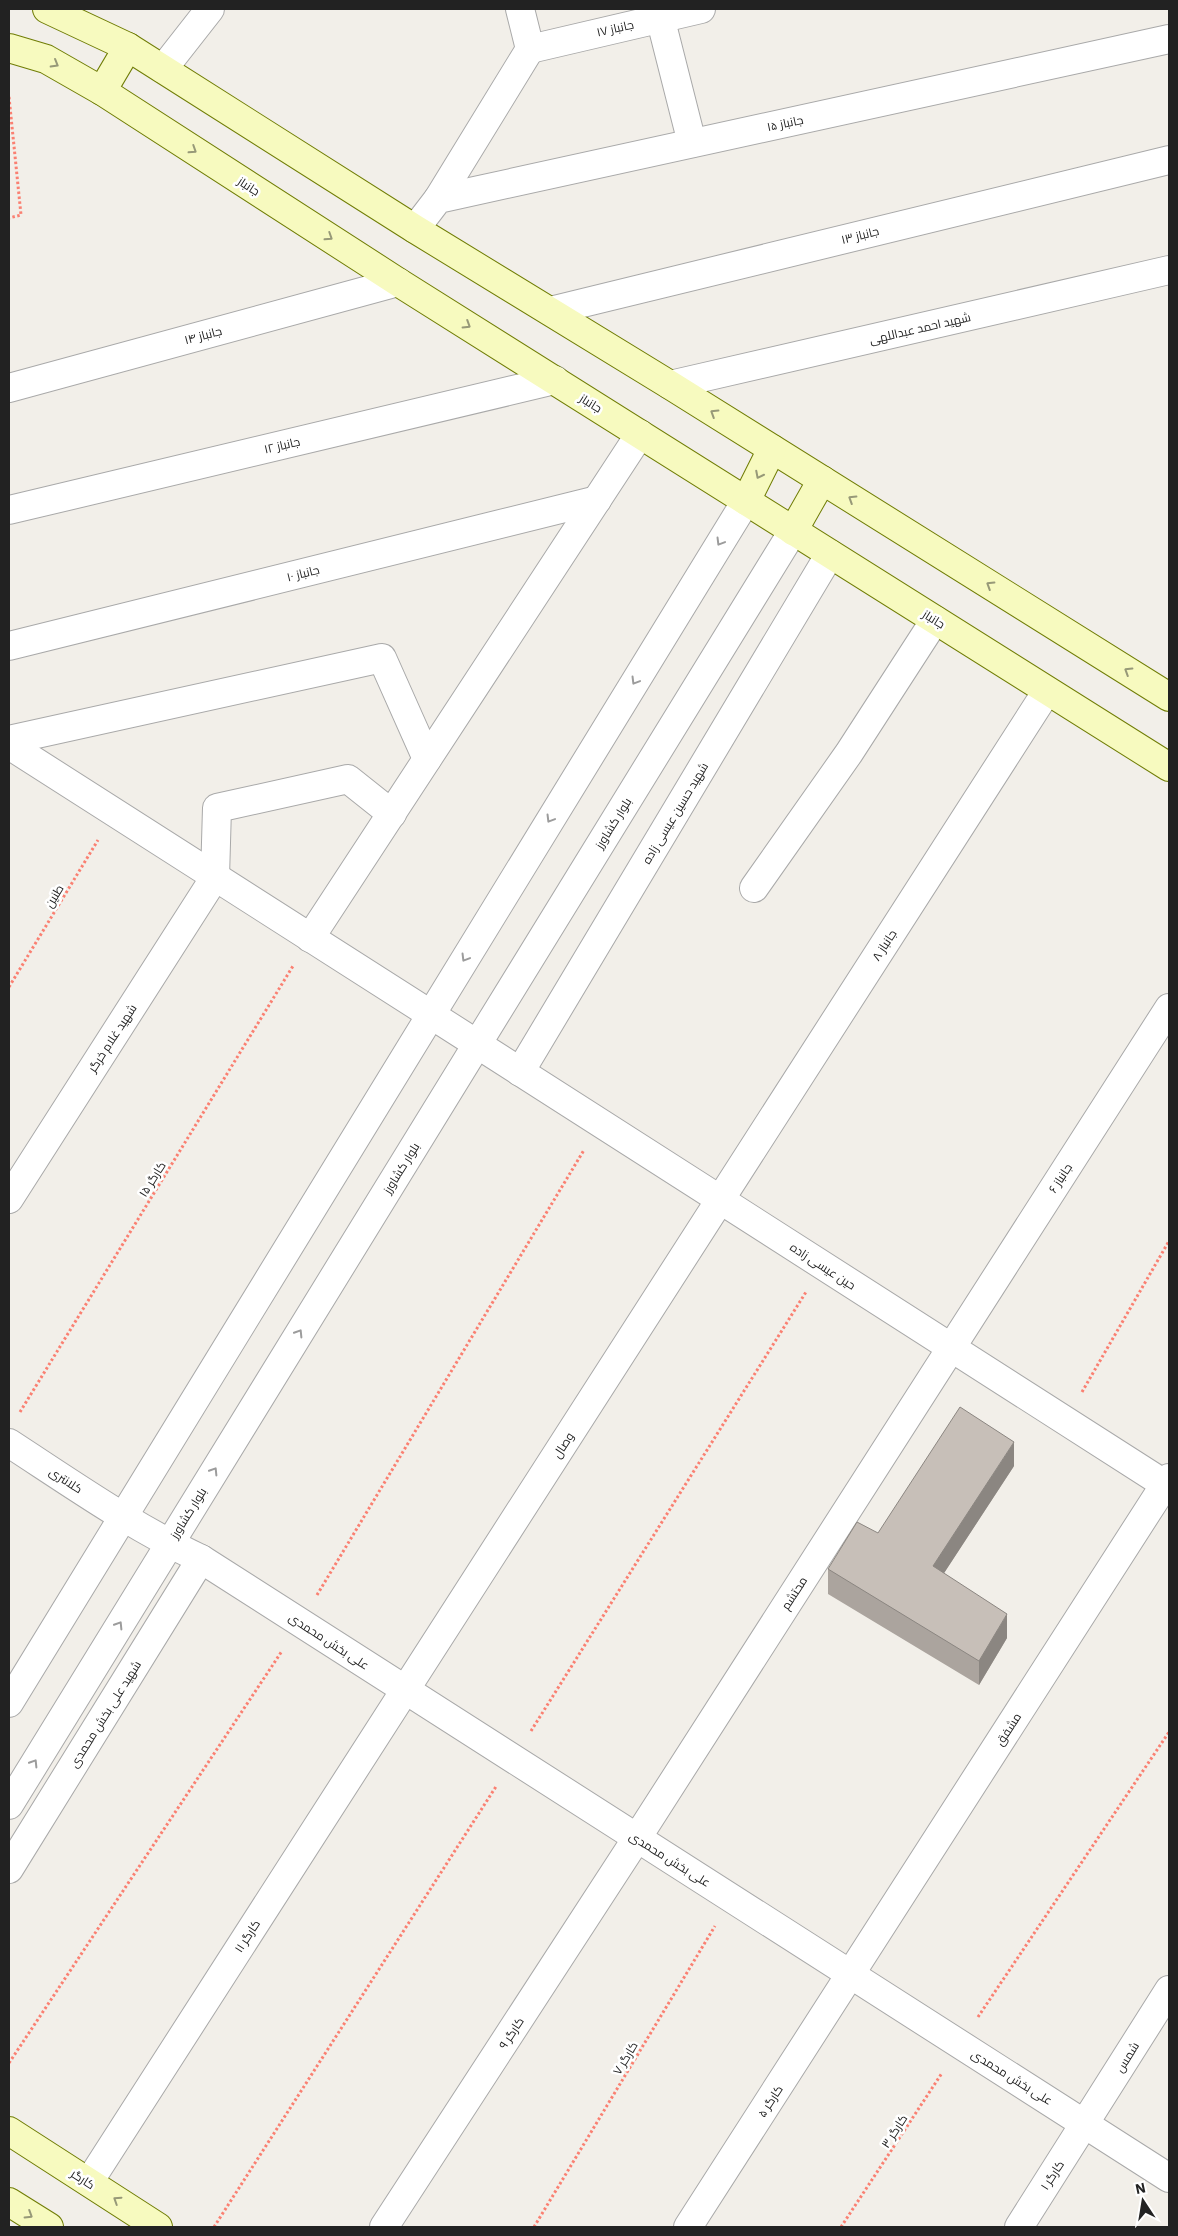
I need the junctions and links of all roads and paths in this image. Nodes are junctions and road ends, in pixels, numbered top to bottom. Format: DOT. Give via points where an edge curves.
graph roads {
  1 [pos="210,9"];
  2 [pos="520,9"];
  3 [pos="701,9"];
  4 [pos="55,10"];
  5 [pos="659,13"];
  6 [pos="1169,39"];
  7 [pos="128,47"];
  8 [pos="9,48"];
  9 [pos="530,49"];
  10 [pos="163,69"];
  11 [pos="102,91"];
  12 [pos="9,97"];
  13 [pos="692,143"];
  14 [pos="1169,160"];
  15 [pos="438,199"];
  16 [pos="9,218"];
  17 [pos="415,229"];
  18 [pos="1169,270"];
  19 [pos="398,282"];
  20 [pos="550,311"];
  21 [pos="555,380"];
  22 [pos="670,385"];
  23 [pos="9,388"];
  24 [pos="640,434"];
  25 [pos="772,449"];
  26 [pos="822,480"];
  27 [pos="597,500"];
  28 [pos="746,500"];
  29 [pos="9,510"];
  30 [pos="793,530"];
  31 [pos="830,554"];
  32 [pos="936,620"];
  33 [pos="9,646"];
  34 [pos="1047,690"];
  35 [pos="1169,696"];
  36 [pos="9,740"];
  37 [pos="9,745"];
  38 [pos="427,759"];
  39 [pos="1169,768"];
  40 [pos="114,813"];
  41 [pos="392,814"];
  42 [pos="215,877"];
  43 [pos="754,888"];
  44 [pos="310,938"];
  45 [pos="9,987"];
  46 [pos="1169,1008"];
  47 [pos="431,1015"];
  48 [pos="476,1044"];
  49 [pos="520,1072"];
  50 [pos="9,1199"];
  51 [pos="720,1200"];
  52 [pos="1169,1241"];
  53 [pos="952,1348"];
  54 [pos="19,1413"];
  55 [pos="1066,1421"];
  56 [pos="9,1443"];
  57 [pos="1168,1483"];
  58 [pos="123,1517"];
  59 [pos="169,1544"];
  60 [pos="201,1559"];
  61 [pos="406,1690"];
  62 [pos="9,1703"];
  63 [pos="1169,1732"];
  64 [pos="9,1805"];
  65 [pos="637,1838"];
  66 [pos="9,1868"];
  67 [pos="732,1898"];
  68 [pos="851,1974"];
  69 [pos="1169,1990"];
  70 [pos="960,2044"];
  71 [pos="1085,2124"];
  72 [pos="9,2130"];
  73 [pos="1169,2178"];
  74 [pos="89,2182"];
  75 [pos="9,2202"];
  76 [pos="49,2227"];
  77 [pos="158,2227"];
  78 [pos="384,2227"];
  79 [pos="534,2227"];
  80 [pos="688,2227"];
  81 [pos="842,2227"];
  82 [pos="1019,2227"];
  1 -- 10 [label="street"];
  2 -- 9 [label="street"];
  3 -- 5 [label="street, جانباز ۱۷"];
  4 -- 7 [label="main road"];
  5 -- 9 [label="street, جانباز ۱۷"];
  5 -- 13 [label="street"];
  6 -- 13 [label="street, جانباز ۱۵"];
  7 -- 10 [label="main road"];
  7 -- 11 [label="main road"];
  8 -- 11 [label="main road, جانباز, one-way" via="46,59"];
  9 -- 15 [label="street"];
  10 -- 17 [label="main road"];
  11 -- 19 [label="main road, جانباز, one-way"];
  12 -- 16 [label="path" via="21,215"];
  13 -- 15 [label="street, جانباز ۱۵"];
  14 -- 20 [label="street, جانباز ۱۳"];
  15 -- 17 [label="street"];
  17 -- 20 [label="main road"];
  18 -- 22 [label="street, شهید احمد عبداللهی"];
  19 -- 21 [label="main road, جانباز, one-way"];
  19 -- 23 [label="street, جانباز ۱۴"];
  20 -- 22 [label="main road"];
  21 -- 24 [label="main road, جانباز"];
  21 -- 29 [label="street, جانباز ۱۲"];
  25 -- 22 [label="main road, one-way"];
  24 -- 27 [label="street"];
  24 -- 28 [label="main road, جانباز"];
  25 -- 26 [label="main road"];
  25 -- 28 [label="main road, one-way"];
  26 -- 30 [label="main road"];
  35 -- 26 [label="main road, one-way"];
  27 -- 33 [label="street, جانباز ۱۰"];
  27 -- 38 [label="street"];
  28 -- 30 [label="main road, جانباز"];
  28 -- 47 [label="street, one-way"];
  30 -- 31 [label="main road, جانباز"];
  30 -- 48 [label="street, بلوار کشاورز"];
  31 -- 32 [label="main road, جانباز"];
  31 -- 49 [label="street, شهید حسین عیسی زاده"];
  32 -- 34 [label="main road, جانباز"];
  32 -- 43 [label="street" via="849,753"];
  34 -- 39 [label="main road, جانباز"];
  34 -- 51 [label="street, جانباز ۸"];
  36 -- 38 [label="street" via="382,658"];
  37 -- 40 [label="street, حین عیسی زاده"];
  38 -- 41 [label="street"];
  40 -- 42 [label="street, حین عیسی زاده"];
  40 -- 45 [label="path, طنین"];
  41 -- 42 [label="street" via="348,780 217,808"];
  41 -- 44 [label="street"];
  42 -- 44 [label="street, حین عیسی زاده"];
  42 -- 50 [label="street, شهید غلام خرگر"];
  44 -- 47 [label="street, حین عیسی زاده"];
  44 -- 54 [label="path, کارگر ۱۵"];
  46 -- 53 [label="street, جانباز ۶"];
  47 -- 48 [label="street, حین عیسی زاده"];
  47 -- 58 [label="street"];
  48 -- 49 [label="street, حین عیسی زاده"];
  59 -- 48 [label="street, بلوار کشاورز, one-way"];
  49 -- 51 [label="street, حین عیسی زاده"];
  51 -- 53 [label="street, حین عیسی زاده"];
  51 -- 61 [label="street, وصال"];
  52 -- 55 [label="path"];
  53 -- 55 [label="street, حین عیسی زاده"];
  53 -- 65 [label="street, محتشم"];
  55 -- 57 [label="street, حین عیسی زاده"];
  56 -- 58 [label="street, کلانتری"];
  57 -- 68 [label="street, مشفق"];
  58 -- 59 [label="street, کلانتری"];
  58 -- 62 [label="street"];
  59 -- 60 [label="street, علی بخش محمدی"];
  64 -- 59 [label="street, بلوار کشاورز, one-way"];
  60 -- 61 [label="street, علی بخش محمدی"];
  60 -- 66 [label="street, شهید علی بخش محمدی"];
  61 -- 65 [label="street, علی بخش محمدی"];
  61 -- 74 [label="street, کارگر ۱۱"];
  63 -- 70 [label="path, کارگر ۳"];
  65 -- 67 [label="street, علی بخش محمدی"];
  65 -- 78 [label="street, کارگر ۹"];
  67 -- 68 [label="street, علی بخش محمدی"];
  67 -- 79 [label="path, کارگر ۷"];
  68 -- 70 [label="street, علی بخش محمدی"];
  68 -- 80 [label="street, کارگر ۵"];
  69 -- 71 [label="street, شمس"];
  70 -- 71 [label="street, علی بخش محمدی"];
  70 -- 81 [label="path, کارگر ۳"];
  71 -- 73 [label="street, علی بخش محمدی"];
  71 -- 82 [label="street, کارگر ۱"];
  72 -- 74 [label="main road, کارگر"];
  77 -- 74 [label="main road, کارگر, one-way"];
  75 -- 76 [label="main road, one-way"];
}
